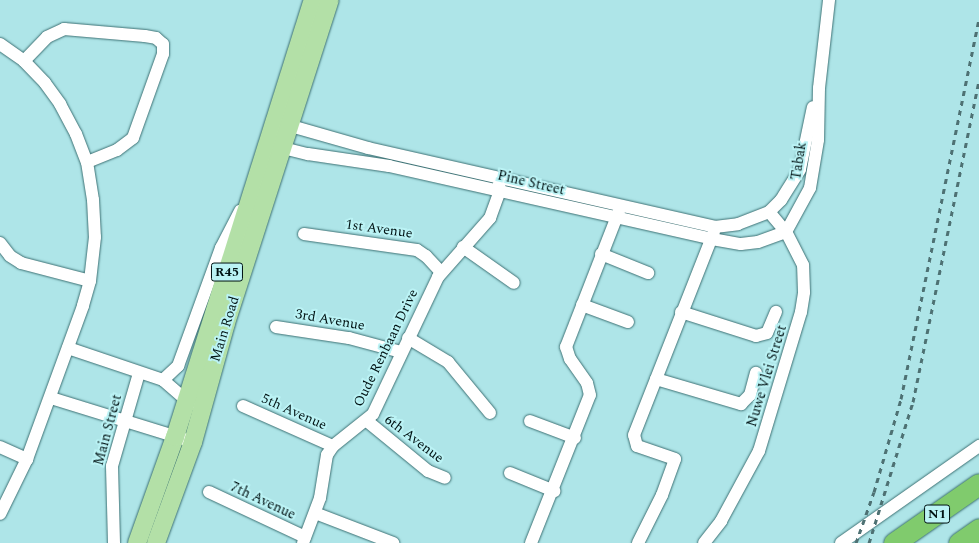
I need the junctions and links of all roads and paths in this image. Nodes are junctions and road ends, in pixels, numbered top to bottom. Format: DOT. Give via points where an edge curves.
graph roads {
  1 [pos="313,0"];
  2 [pos="330,0"];
  3 [pos="829,0"];
  4 [pos="0,44"];
  5 [pos="24,61"];
  6 [pos="819,88"];
  7 [pos="283,124"];
  8 [pos="276,146"];
  9 [pos="87,162"];
  10 [pos="499,178"];
  11 [pos="256,183"];
  12 [pos="500,191"];
  13 [pos="620,206"];
  14 [pos="769,212"];
  15 [pos="616,218"];
  16 [pos="786,232"];
  17 [pos="714,233"];
  18 [pos="304,234"];
  19 [pos="0,243"];
  20 [pos="463,247"];
  21 [pos="601,254"];
  22 [pos="441,272"];
  23 [pos="648,273"];
  24 [pos="90,281"];
  25 [pos="514,283"];
  26 [pos="582,305"];
  27 [pos="681,312"];
  28 [pos="776,312"];
  29 [pos="628,322"];
  30 [pos="276,327"];
  31 [pos="408,338"];
  32 [pos="68,348"];
  33 [pos="401,352"];
  34 [pos="139,373"];
  35 [pos="756,373"];
  36 [pos="656,378"];
  37 [pos="162,380"];
  38 [pos="51,398"];
  39 [pos="186,401"];
  40 [pos="243,406"];
  41 [pos="201,410"];
  42 [pos="490,413"];
  43 [pos="367,421"];
  44 [pos="530,421"];
  45 [pos="124,422"];
  46 [pos="175,436"];
  47 [pos="575,438"];
  48 [pos="192,442"];
  49 [pos="333,446"];
  50 [pos="979,446"];
  51 [pos="0,447"];
  52 [pos="27,459"];
  53 [pos="510,473"];
  54 [pos="445,478"];
  55 [pos="979,484"];
  56 [pos="554,491"];
  57 [pos="209,492"];
  58 [pos="315,513"];
  59 [pos="0,514"];
  60 [pos="979,529"];
  61 [pos="304,540"];
  62 [pos="114,543"];
  63 [pos="137,543"];
  64 [pos="156,543"];
  65 [pos="393,543"];
  66 [pos="531,543"];
  67 [pos="638,543"];
  68 [pos="704,543"];
  69 [pos="841,543"];
  70 [pos="894,543"];
  71 [pos="959,543"];
  1 -- 7 [label="main road, Main Road / R45"];
  2 -- 7 [label="main road, Main Road / R45"];
  3 -- 6 [label="street, Tabak"];
  4 -- 5 [label="street"];
  5 -- 9 [label="street" via="60,104"];
  5 -- 9 [label="street" via="47,37 64,29 145,36 156,38 163,44 163,54 133,138 117,150"];
  6 -- 14 [label="street, Tabak" via="800,169 793,185"];
  6 -- 16 [label="street, Tabak" via="818,140 810,188"];
  7 -- 8 [label="main road, Main Road / R45"];
  7 -- 10 [label="street, Pine Street" via="361,146"];
  8 -- 11 [label="main road, Main Road / R45"];
  8 -- 12 [label="street, Pine Street" via="389,166"];
  8 -- 41 [label="main road, Main Road / R45"];
  9 -- 24 [label="street" via="93,200 94,237"];
  10 -- 12 [label="street"];
  10 -- 13 [label="street, Pine Street"];
  11 -- 37 [label="street, Main Road" via="221,248 178,366"];
  11 -- 39 [label="main road, Main Road / R45"];
  12 -- 15 [label="street, Pine Street"];
  12 -- 20 [label="street, Oude Renbaan Drive" via="490,218"];
  13 -- 15 [label="street"];
  13 -- 17 [label="street, Pine Street"];
  14 -- 16 [label="street, Nuwe Vlei Street"];
  14 -- 17 [label="street, Pine Street"];
  15 -- 17 [label="street, Pine Street"];
  15 -- 21 [label="street"];
  16 -- 17 [label="street, Pine Street" via="750,243"];
  16 -- 68 [label="street, Nuwe Vlei Street" via="802,265 804,292 797,330 759,451 721,521"];
  17 -- 27 [label="street"];
  18 -- 22 [label="street, 1st Avenue" via="417,250"];
  19 -- 24 [label="street" via="10,256 21,263"];
  20 -- 22 [label="street, Oude Renbaan Drive"];
  20 -- 25 [label="street"];
  21 -- 23 [label="street"];
  21 -- 26 [label="street"];
  22 -- 31 [label="street, Oude Renbaan Drive"];
  24 -- 32 [label="street"];
  26 -- 29 [label="street"];
  26 -- 47 [label="street" via="566,347 570,359 587,383 590,395"];
  27 -- 28 [label="street" via="756,336 767,333"];
  27 -- 36 [label="street"];
  30 -- 33 [label="street, 3rd Avenue" via="349,338"];
  31 -- 33 [label="street, Oude Renbaan Drive"];
  31 -- 42 [label="street" via="448,362"];
  32 -- 34 [label="street"];
  32 -- 38 [label="street"];
  33 -- 43 [label="street, Oude Renbaan Drive" via="378,405"];
  34 -- 37 [label="street"];
  34 -- 45 [label="street, Main Street"];
  35 -- 36 [label="street" via="750,395 741,404"];
  36 -- 67 [label="street" via="634,435 634,444 675,459 662,495"];
  37 -- 39 [label="street"];
  38 -- 45 [label="street"];
  38 -- 52 [label="street"];
  39 -- 41 [label="street"];
  39 -- 46 [label="main road, Main Road / R45"];
  40 -- 49 [label="street, 5th Avenue"];
  41 -- 48 [label="main road, Main Road / R45"];
  43 -- 49 [label="street, Oude Renbaan Drive"];
  43 -- 54 [label="street, 6th Avenue" via="428,470"];
  44 -- 47 [label="street"];
  45 -- 46 [label="street"];
  45 -- 62 [label="street, Main Street" via="112,466"];
  46 -- 48 [label="street"];
  46 -- 63 [label="main road, Main Road / R45"];
  47 -- 56 [label="street"];
  48 -- 64 [label="main road, Main Road / R45"];
  49 -- 58 [label="street, Oude Renbaan Drive" via="325,460 322,489"];
  50 -- 69 [label="street"];
  51 -- 52 [label="street"];
  52 -- 59 [label="street"];
  53 -- 56 [label="street"];
  55 -- 70 [label="highway, N1"];
  56 -- 66 [label="street"];
  57 -- 61 [label="street, 7th Avenue"];
  58 -- 61 [label="street, Oude Renbaan Drive"];
  58 -- 65 [label="street"];
  60 -- 71 [label="highway, N1"];
}
